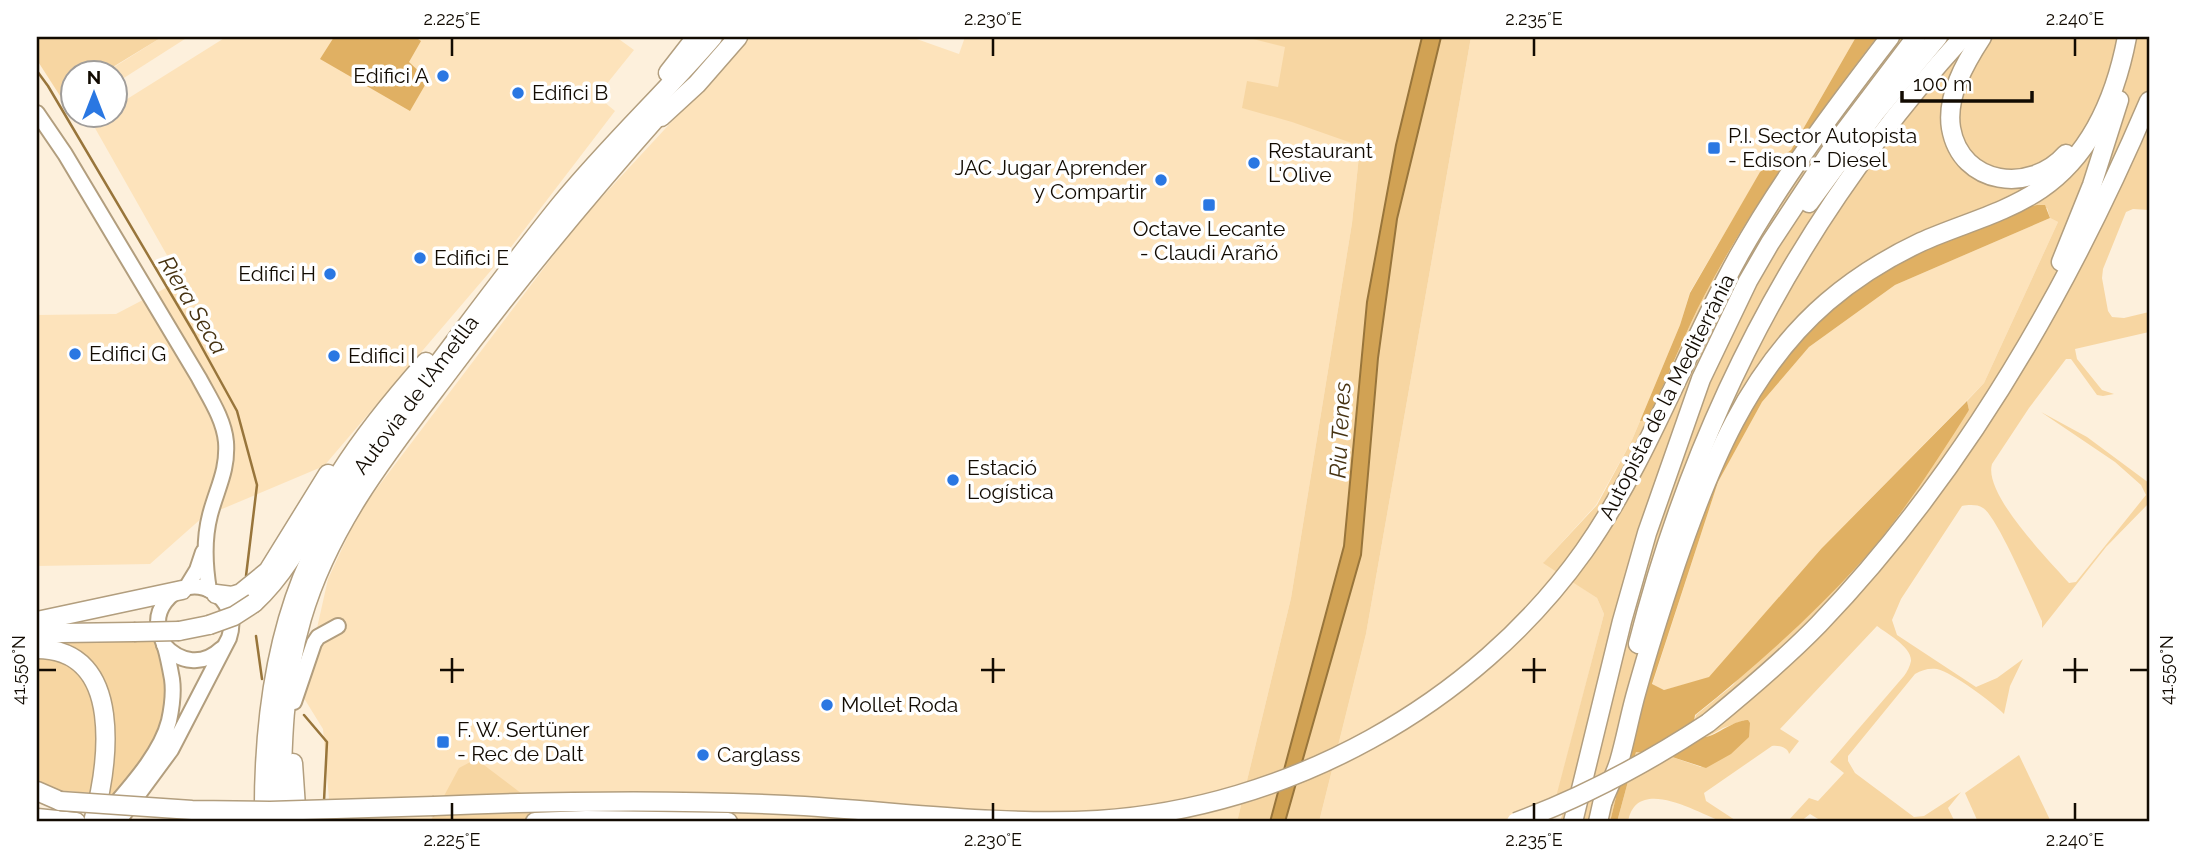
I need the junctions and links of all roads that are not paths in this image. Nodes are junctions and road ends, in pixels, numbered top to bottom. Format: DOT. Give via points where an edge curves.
graph roads {
  1 [pos="696,37"];
  2 [pos="713,37"];
  3 [pos="728,37"];
  4 [pos="738,37"];
  5 [pos="1890,37"];
  6 [pos="1916,37"];
  7 [pos="1938,37"];
  8 [pos="1963,37"];
  9 [pos="1982,37"];
  10 [pos="2118,37"];
  11 [pos="2127,37"];
  12 [pos="2133,37"];
  13 [pos="2149,101"];
  14 [pos="37,113"];
  15 [pos="640,127"];
  16 [pos="561,204"];
  17 [pos="380,417"];
  18 [pos="1677,450"];
  19 [pos="1922,504"];
  20 [pos="207,537"];
  21 [pos="313,584"];
  22 [pos="184,589"];
  23 [pos="213,592"];
  24 [pos="37,621"];
  25 [pos="338,626"];
  26 [pos="37,636"];
  27 [pos="164,645"];
  28 [pos="223,648"];
  29 [pos="37,649"];
  30 [pos="294,702"];
  31 [pos="37,791"];
  32 [pos="37,797"];
  33 [pos="60,801"];
  34 [pos="1603,801"];
  35 [pos="37,818"];
  36 [pos="76,822"];
  37 [pos="93,822"];
  38 [pos="100,822"];
  39 [pos="118,822"];
  40 [pos="264,822"];
  41 [pos="281,822"];
  42 [pos="297,822"];
  43 [pos="535,822"];
  44 [pos="728,822"];
  45 [pos="1516,822"];
  46 [pos="1573,822"];
  47 [pos="1598,822"];
  1 -- 15 [label="highway" via="641,110"];
  2 -- 15 [label="highway, Autovia de l'Ametlla"];
  3 -- 15 [label="highway, Autovia de l'Ametlla"];
  4 -- 15 [label="highway" via="697,84"];
  5 -- 33 [label="highway, Autopista de la Mediterrània, bridge" via="1795,167 1738,258 1636,466 1569,571 1486,659 1381,733 1316,766 1217,801 1099,820 623,800 270,811"];
  6 -- 18 [label="highway" via="1838,140 1759,262 1701,379"];
  7 -- 18 [label="highway" via="1809,204 1734,330"];
  8 -- 34 [label="highway" via="1848,181 1801,251 1741,360 1703,443 1664,553"];
  9 -- 10 [label="highway" via="1957,84 1951,128 1961,154 1970,163 1988,175 2013,179 2045,170 2073,145 2102,95"];
  11 -- 34 [label="highway" via="2103,116 2057,176 2025,199 1872,268 1809,318 1761,376 1744,402 1696,506"];
  12 -- 19 [label="highway" via="2096,172 2051,284"];
  13 -- 19 [label="highway" via="2094,221 2030,342"];
  14 -- 20 [label="street" via="217,412 226,439 226,467"];
  15 -- 16 [label="highway, Autovia de l'Ametlla"];
  15 -- 21 [label="highway, Autovia de l'Ametlla" via="374,471 337,532"];
  16 -- 17 [label="highway" via="536,228"];
  16 -- 40 [label="highway, Autovia de l'Ametlla" via="392,425 342,496 325,529 293,604 275,672 266,739"];
  17 -- 23 [label="highway" via="327,475 268,571 241,593"];
  17 -- 26 [label="highway, bridge" via="341,472 293,556 254,603 222,621 197,628"];
  18 -- 46 [label="highway" via="1622,621"];
  19 -- 45 [label="highway, bridge" via="1818,624 1708,723 1634,769"];
  20 -- 22 [label="street" via="202,557"];
  20 -- 23 [label="street"];
  21 -- 30 [label="highway"];
  21 -- 41 [label="highway, Autovia de l'Ametlla" via="288,685"];
  22 -- 23 [label="street"];
  22 -- 24 [label="highway"];
  22 -- 27 [label="street" via="170,597 159,613"];
  23 -- 28 [label="street" via="227,606 232,622"];
  25 -- 30 [label="street" via="314,643"];
  27 -- 28 [label="street" via="180,658 193,661"];
  27 -- 38 [label="street" via="173,687 168,723 149,761"];
  28 -- 39 [label="street" via="171,750"];
  29 -- 37 [label="highway" via="73,659 102,698 106,744"];
  30 -- 42 [label="highway"];
  31 -- 33 [label="highway"];
  32 -- 33 [label="highway, Autopista de la Mediterrània"];
  34 -- 47 [label="highway"];
  35 -- 36 [label="highway"];
  43 -- 44 [label="highway"];
}
